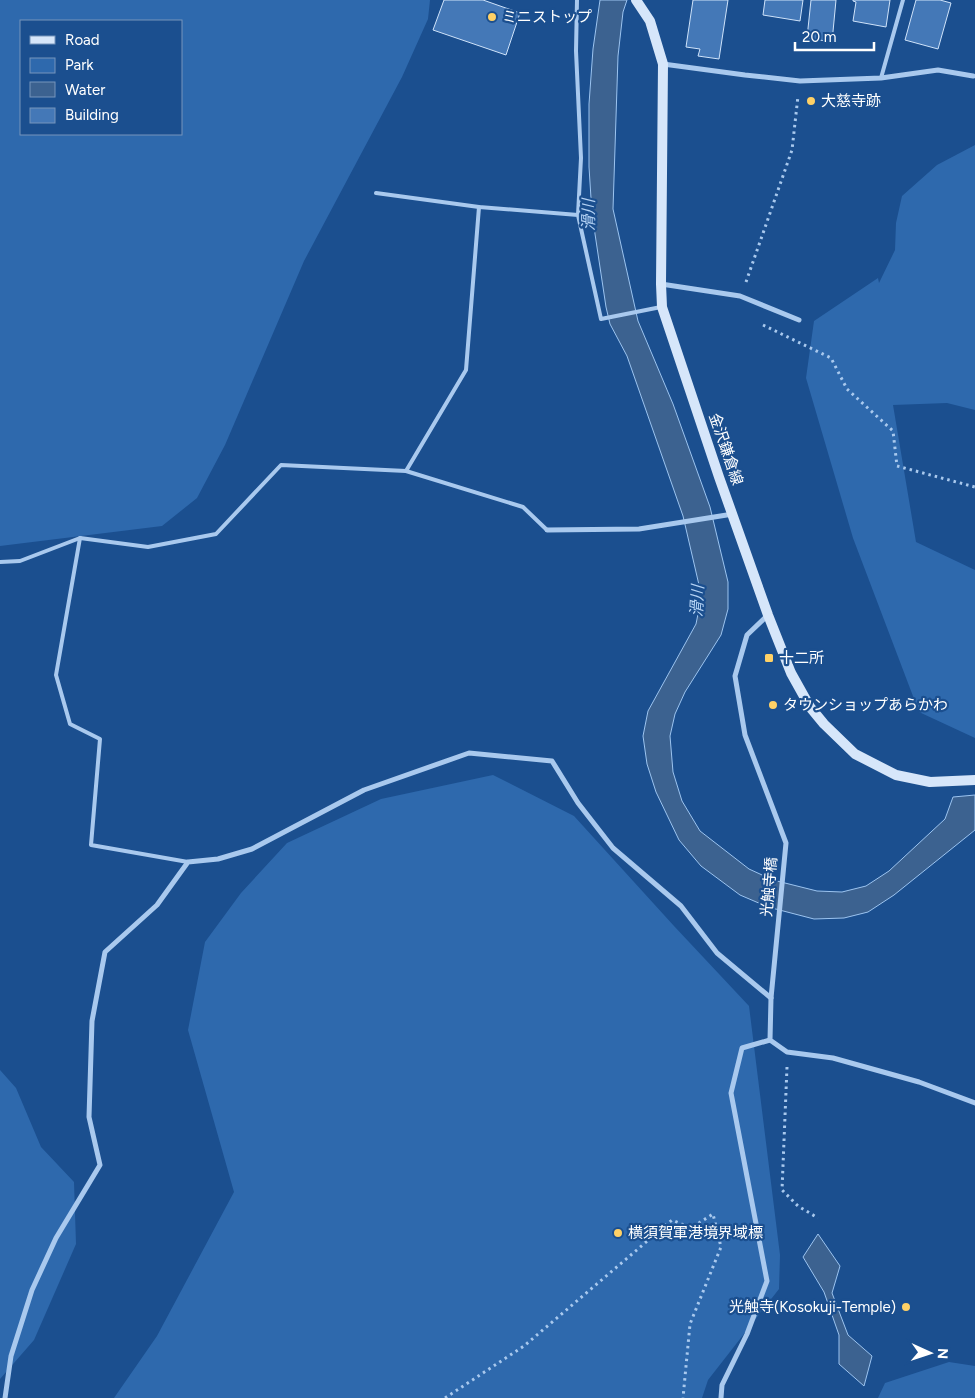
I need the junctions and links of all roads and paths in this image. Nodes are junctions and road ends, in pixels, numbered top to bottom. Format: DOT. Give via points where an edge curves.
graph roads {
  1 [pos="577,0"];
  2 [pos="903,0"];
  3 [pos="639,2"];
  4 [pos="663,64"];
  5 [pos="972,76"];
  6 [pos="881,78"];
  7 [pos="800,81"];
  8 [pos="376,194"];
  9 [pos="479,207"];
  10 [pos="578,215"];
  11 [pos="661,284"];
  12 [pos="740,296"];
  13 [pos="662,307"];
  14 [pos="799,320"];
  15 [pos="761,324"];
  16 [pos="406,471"];
  17 [pos="975,487"];
  18 [pos="733,514"];
  19 [pos="547,530"];
  20 [pos="80,538"];
  21 [pos="0,562"];
  22 [pos="768,615"];
  23 [pos="975,780"];
  24 [pos="188,862"];
  25 [pos="770,998"];
  26 [pos="770,1040"];
  27 [pos="787,1052"];
  28 [pos="975,1103"];
  29 [pos="818,1218"];
  30 [pos="5,1398"];
  31 [pos="445,1398"];
  32 [pos="683,1398"];
  33 [pos="721,1398"];
  1 -- 10 [label="lane" via="581,158"];
  2 -- 6 [label="lane"];
  3 -- 4 [label="main road, 金沢鎌倉線" via="650,21"];
  4 -- 7 [label="street"];
  4 -- 11 [label="main road, 金沢鎌倉線"];
  5 -- 6 [label="street" via="938,70"];
  6 -- 7 [label="street"];
  7 -- 12 [label="path" via="792,150"];
  8 -- 9 [label="lane"];
  9 -- 10 [label="lane"];
  9 -- 16 [label="lane" via="466,370"];
  10 -- 13 [label="lane" via="601,319"];
  11 -- 12 [label="street"];
  11 -- 13 [label="main road, 金沢鎌倉線"];
  12 -- 14 [label="street"];
  13 -- 18 [label="main road, 金沢鎌倉線"];
  15 -- 17 [label="path" via="831,358 847,389 893,430 897,466"];
  16 -- 19 [label="lane" via="523,506"];
  16 -- 20 [label="lane" via="281,465 216,534 148,547"];
  18 -- 19 [label="street" via="639,529"];
  18 -- 22 [label="main road, 金沢鎌倉線"];
  20 -- 21 [label="lane" via="20,561"];
  20 -- 24 [label="lane" via="56,675 70,724 100,739 91,845"];
  22 -- 23 [label="main road, 金沢鎌倉線" via="791,673 810,707 855,754 896,775 930,782"];
  22 -- 25 [label="street, 光触寺橋" via="747,635 735,676 745,735 786,843"];
  24 -- 25 [label="street" via="218,859 252,849 364,790 469,753 552,761 578,803 613,848 681,906 717,953"];
  24 -- 30 [label="street" via="157,905 106,952 92,1021 90,1117 100,1165 56,1238 32,1290 11,1356"];
  25 -- 26 [label="street, 光触寺橋"];
  26 -- 27 [label="street"];
  26 -- 33 [label="street" via="742,1048 731,1093 767,1281 747,1334 722,1385"];
  27 -- 28 [label="street" via="833,1058 919,1082"];
  27 -- 29 [label="path" via="782,1190 798,1206"];
  31 -- 32 [label="path" via="524,1346 672,1220 691,1228 713,1214 721,1247 690,1324"];
}
